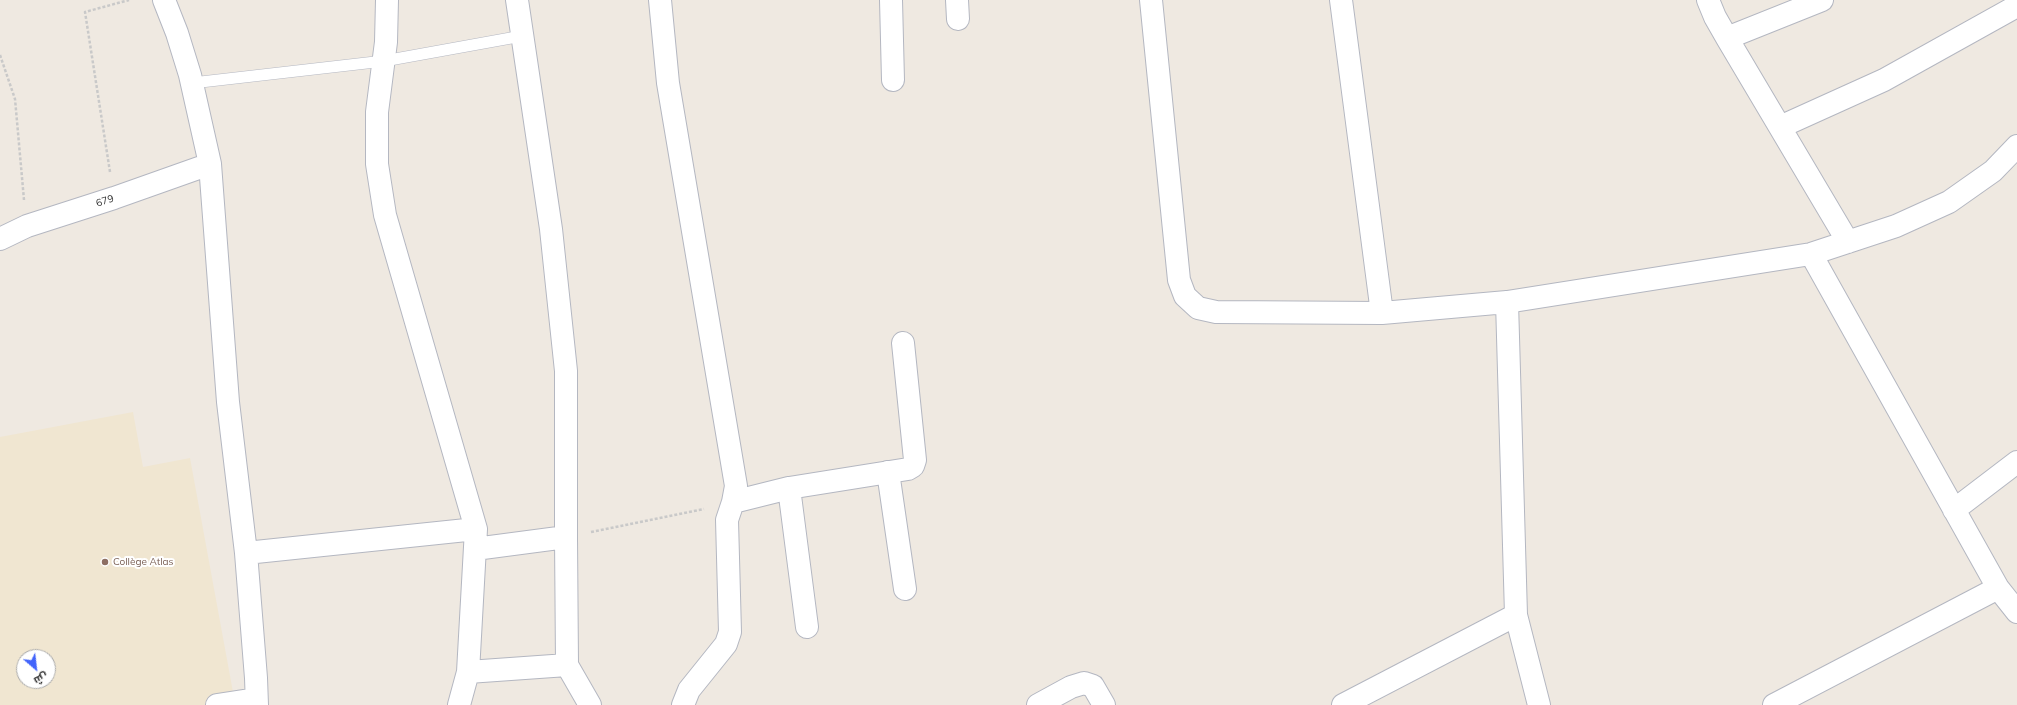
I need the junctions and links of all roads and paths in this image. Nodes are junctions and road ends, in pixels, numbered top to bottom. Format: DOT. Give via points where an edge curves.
graph roads {
  1 [pos="129,0"];
  2 [pos="164,0"];
  3 [pos="387,0"];
  4 [pos="517,0"];
  5 [pos="660,0"];
  6 [pos="891,0"];
  7 [pos="1151,0"];
  8 [pos="1341,0"];
  9 [pos="1708,0"];
  10 [pos="1822,0"];
  11 [pos="2017,6"];
  12 [pos="522,36"];
  13 [pos="1727,38"];
  14 [pos="0,55"];
  15 [pos="384,61"];
  16 [pos="893,80"];
  17 [pos="192,83"];
  18 [pos="1780,127"];
  19 [pos="2017,146"];
  20 [pos="210,164"];
  21 [pos="114,198"];
  22 [pos="26,226"];
  23 [pos="0,239"];
  24 [pos="1848,242"];
  25 [pos="1811,254"];
  26 [pos="1507,302"];
  27 [pos="1382,313"];
  28 [pos="903,343"];
  29 [pos="2017,462"];
  30 [pos="888,472"];
  31 [pos="790,488"];
  32 [pos="734,502"];
  33 [pos="1954,510"];
  34 [pos="566,537"];
  35 [pos="476,539"];
  36 [pos="246,553"];
  37 [pos="1998,588"];
  38 [pos="905,589"];
  39 [pos="2017,612"];
  40 [pos="1516,615"];
  41 [pos="806,627"];
  42 [pos="567,664"];
  43 [pos="468,672"];
  44 [pos="256,702"];
  45 [pos="218,705"];
  46 [pos="459,705"];
  47 [pos="590,705"];
  48 [pos="683,705"];
  49 [pos="1038,705"];
  50 [pos="1104,705"];
  51 [pos="1343,705"];
  52 [pos="1539,705"];
  53 [pos="1774,705"];
  1 -- 21 [label="path" via="85,12"];
  2 -- 17 [label="street"];
  3 -- 15 [label="street"];
  4 -- 12 [label="street"];
  5 -- 32 [label="street" via="668,83 736,486"];
  6 -- 16 [label="street"];
  7 -- 27 [label="street" via="1179,280 1186,296 1198,308 1216,312"];
  8 -- 27 [label="street"];
  9 -- 13 [label="street"];
  10 -- 13 [label="street"];
  11 -- 18 [label="street" via="1884,80"];
  12 -- 15 [label="lane"];
  12 -- 34 [label="street" via="551,229 566,371"];
  13 -- 18 [label="street"];
  14 -- 22 [label="path" via="15,99"];
  15 -- 17 [label="lane"];
  15 -- 35 [label="street" via="377,112 377,164 385,215"];
  17 -- 20 [label="street"];
  18 -- 24 [label="street"];
  19 -- 24 [label="street" via="1993,171 1949,202 1896,226"];
  20 -- 21 [label="street, 679"];
  20 -- 36 [label="street" via="228,402"];
  21 -- 22 [label="street, 679"];
  22 -- 23 [label="street, 679"];
  24 -- 25 [label="street"];
  25 -- 26 [label="street"];
  25 -- 33 [label="street"];
  26 -- 27 [label="street"];
  26 -- 40 [label="street"];
  28 -- 30 [label="street" via="915,460 913,466 908,469"];
  29 -- 33 [label="street"];
  30 -- 31 [label="street"];
  30 -- 38 [label="street"];
  31 -- 32 [label="street"];
  31 -- 41 [label="street"];
  32 -- 34 [label="path"];
  32 -- 48 [label="street" via="727,520 726,536 730,632 726,644 689,690"];
  33 -- 37 [label="street"];
  34 -- 35 [label="street"];
  34 -- 42 [label="street"];
  35 -- 36 [label="street"];
  35 -- 43 [label="street"];
  36 -- 44 [label="street"];
  37 -- 39 [label="street"];
  37 -- 53 [label="street"];
  40 -- 51 [label="street"];
  40 -- 52 [label="street"];
  42 -- 43 [label="street"];
  42 -- 47 [label="street"];
  43 -- 46 [label="street"];
  44 -- 45 [label="street"];
  49 -- 50 [label="street" via="1071,687 1084,683 1093,686"];
}
